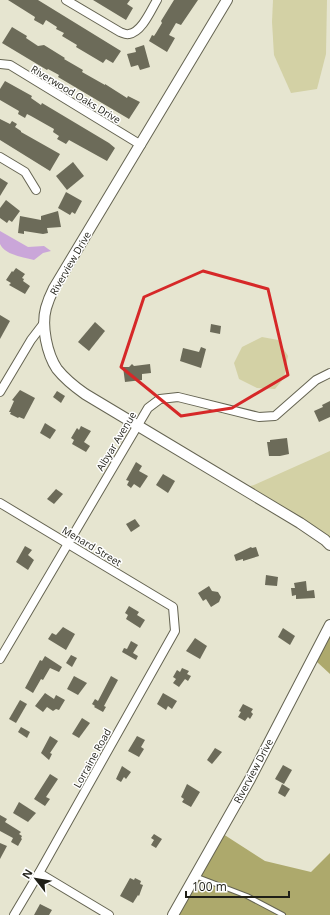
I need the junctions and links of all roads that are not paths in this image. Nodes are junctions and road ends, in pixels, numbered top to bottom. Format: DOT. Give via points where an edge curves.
graph roads {
  1 [pos="66,0"];
  2 [pos="157,0"];
  3 [pos="227,0"];
  4 [pos="0,64"];
  5 [pos="141,145"];
  6 [pos="0,157"];
  7 [pos="36,190"];
  8 [pos="44,322"];
  9 [pos="330,373"];
  10 [pos="0,392"];
  11 [pos="136,425"];
  12 [pos="0,503"];
  13 [pos="300,523"];
  14 [pos="330,533"];
  15 [pos="67,543"];
  16 [pos="330,545"];
  17 [pos="173,607"];
  18 [pos="330,625"];
  19 [pos="0,659"];
  20 [pos="39,873"];
  21 [pos="195,876"];
  22 [pos="14,915"];
  23 [pos="109,915"];
  24 [pos="173,915"];
  25 [pos="283,915"];
  1 -- 2 [label="street" via="120,32 128,34 136,32 141,27"];
  3 -- 5 [label="street, Riverview Drive"];
  4 -- 5 [label="street, Riverwood Oaks Drive" via="10,65"];
  5 -- 8 [label="street, Riverview Drive" via="54,288 46,308"];
  6 -- 7 [label="street" via="25,172"];
  8 -- 10 [label="street"];
  8 -- 11 [label="street, Riverview Drive" via="47,347 56,368 85,394"];
  9 -- 11 [label="street, Albyar Avenue" via="316,380 275,416 259,418 178,397 160,399 148,408"];
  11 -- 13 [label="street, Riverview Drive"];
  11 -- 15 [label="street, Albyar Avenue"];
  12 -- 15 [label="street, Menard Street"];
  13 -- 14 [label="street, Riverview Drive"];
  13 -- 16 [label="street, Riverview Drive"];
  15 -- 17 [label="street, Menard Street"];
  15 -- 19 [label="street, Albyar Avenue"];
  17 -- 20 [label="street, Lorraine Road" via="175,631"];
  18 -- 21 [label="street, Riverview Drive" via="250,779"];
  20 -- 22 [label="street, Lorraine Road"];
  20 -- 23 [label="street"];
  21 -- 24 [label="street, Riverview Drive"];
  21 -- 25 [label="lane" via="247,896"];
}
